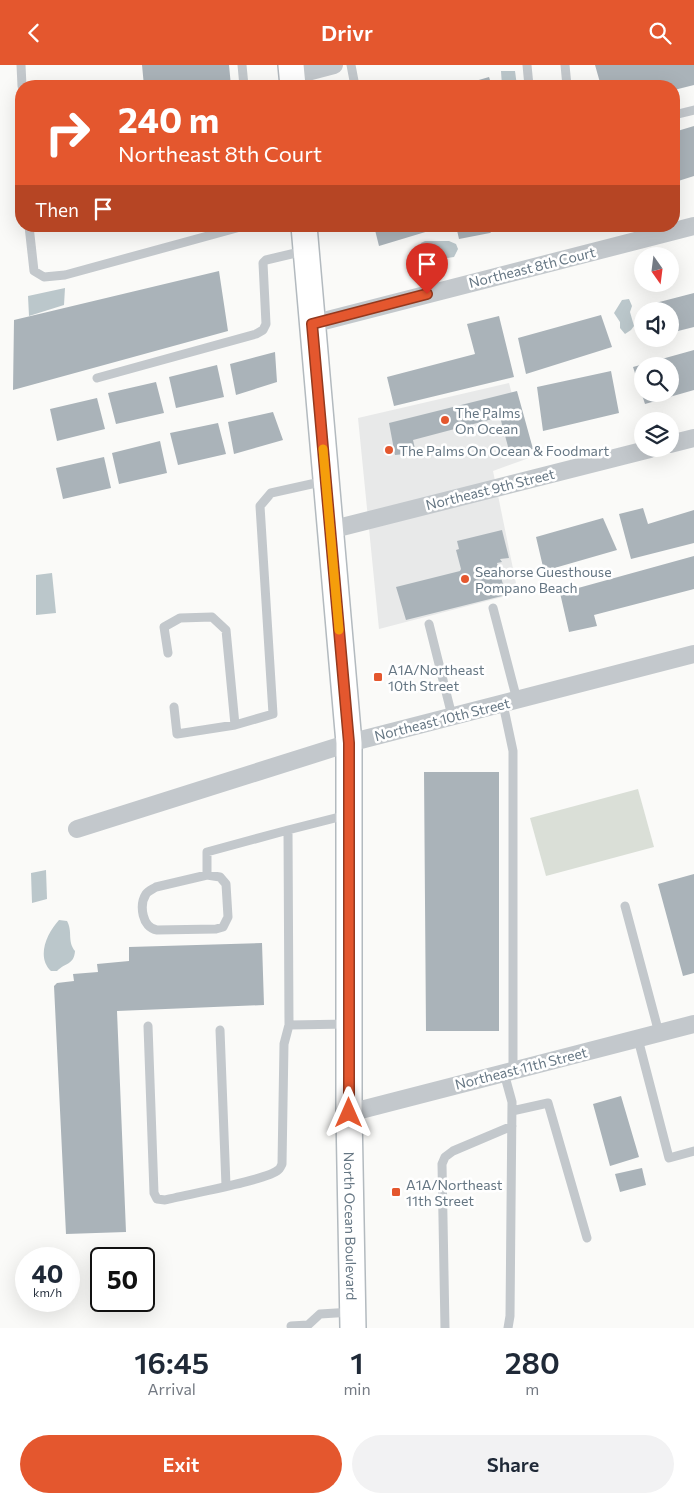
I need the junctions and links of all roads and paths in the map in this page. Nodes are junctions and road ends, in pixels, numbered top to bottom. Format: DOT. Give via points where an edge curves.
graph roads {
  1 [pos="21,65"];
  2 [pos="242,65"];
  3 [pos="334,65"];
  4 [pos="351,65"];
  5 [pos="527,65"];
  6 [pos="565,65"];
  7 [pos="292,76"];
  8 [pos="22,80"];
  9 [pos="243,80"];
  10 [pos="354,80"];
  11 [pos="528,80"];
  12 [pos="566,80"];
  13 [pos="694,110"];
  14 [pos="680,114"];
  15 [pos="694,226"];
  16 [pos="680,230"];
  17 [pos="30,232"];
  18 [pos="222,232"];
  19 [pos="304,232"];
  20 [pos="671,232"];
  21 [pos="306,251"];
  22 [pos="312,324"];
  23 [pos="97,378"];
  24 [pos="694,437"];
  25 [pos="679,441"];
  26 [pos="634,453"];
  27 [pos="326,481"];
  28 [pos="330,530"];
  29 [pos="493,609"];
  30 [pos="429,624"];
  31 [pos="168,653"];
  32 [pos="694,656"];
  33 [pos="510,702"];
  34 [pos="174,707"];
  35 [pos="452,717"];
  36 [pos="235,725"];
  37 [pos="349,743"];
  38 [pos="350,814"];
  39 [pos="78,829"];
  40 [pos="288,830"];
  41 [pos="208,875"];
  42 [pos="625,906"];
  43 [pos="349,1024"];
  44 [pos="694,1024"];
  45 [pos="289,1025"];
  46 [pos="148,1027"];
  47 [pos="220,1030"];
  48 [pos="658,1033"];
  49 [pos="638,1039"];
  50 [pos="508,1072"];
  51 [pos="512,1111"];
  52 [pos="349,1113"];
  53 [pos="512,1127"];
  54 [pos="694,1151"];
  55 [pos="226,1186"];
  56 [pos="587,1238"];
  57 [pos="353,1320"];
  58 [pos="291,1326"];
  59 [pos="309,1327"];
  60 [pos="445,1328"];
  61 [pos="508,1328"];
  1 -- 8 [label="lane"];
  2 -- 9 [label="lane"];
  3 -- 7 [label="street"];
  4 -- 10 [label="lane"];
  5 -- 11 [label="lane"];
  6 -- 12 [label="lane"];
  13 -- 14 [label="lane"];
  15 -- 16 [label="street, Northeast 8th Court"];
  17 -- 18 [label="lane" via="34,271 44,277 65,275"];
  19 -- 21 [label="main road, North Ocean Boulevard"];
  20 -- 22 [label="street, Northeast 8th Court"];
  21 -- 22 [label="main road, North Ocean Boulevard"];
  21 -- 23 [label="lane" via="263,263 266,324 263,330"];
  22 -- 27 [label="main road, North Ocean Boulevard"];
  24 -- 25 [label="street"];
  26 -- 28 [label="street, Northeast 9th Street"];
  27 -- 28 [label="main road, North Ocean Boulevard"];
  27 -- 36 [label="lane" via="270,493 260,506 273,714"];
  28 -- 37 [label="main road, North Ocean Boulevard"];
  29 -- 33 [label="lane"];
  30 -- 35 [label="lane"];
  31 -- 36 [label="lane" via="164,627 180,618 212,617 226,630"];
  32 -- 33 [label="street, Northeast 10th Street"];
  33 -- 35 [label="street, Northeast 10th Street"];
  33 -- 50 [label="lane" via="513,751"];
  34 -- 36 [label="lane" via="177,734"];
  35 -- 37 [label="street, Northeast 10th Street"];
  37 -- 38 [label="main road, North Ocean Boulevard"];
  37 -- 39 [label="street, Northeast 10th Street"];
  38 -- 40 [label="lane"];
  38 -- 43 [label="main road, North Ocean Boulevard"];
  40 -- 41 [label="lane" via="207,852"];
  40 -- 45 [label="lane"];
  41 -- 41 [label="lane" via="150,890 142,906 146,924 157,930 223,927 228,917 226,884 220,877"];
  42 -- 48 [label="lane"];
  43 -- 45 [label="lane"];
  43 -- 52 [label="main road, North Ocean Boulevard"];
  44 -- 48 [label="street, Northeast 11th Street"];
  45 -- 55 [label="lane" via="284,1044 282,1164 278,1171 266,1176"];
  46 -- 55 [label="lane" via="154,1193 157,1199 165,1200"];
  47 -- 55 [label="lane"];
  48 -- 49 [label="street, Northeast 11th Street"];
  49 -- 50 [label="street, Northeast 11th Street"];
  49 -- 54 [label="lane" via="669,1158"];
  50 -- 51 [label="lane"];
  50 -- 52 [label="street, Northeast 11th Street"];
  51 -- 53 [label="lane"];
  51 -- 56 [label="lane" via="548,1103"];
  52 -- 57 [label="main road, North Ocean Boulevard"];
  53 -- 60 [label="lane" via="454,1151 445,1157 442,1164"];
  53 -- 61 [label="lane"];
  57 -- 59 [label="lane" via="320,1314"];
  58 -- 59 [label="lane"];
}
